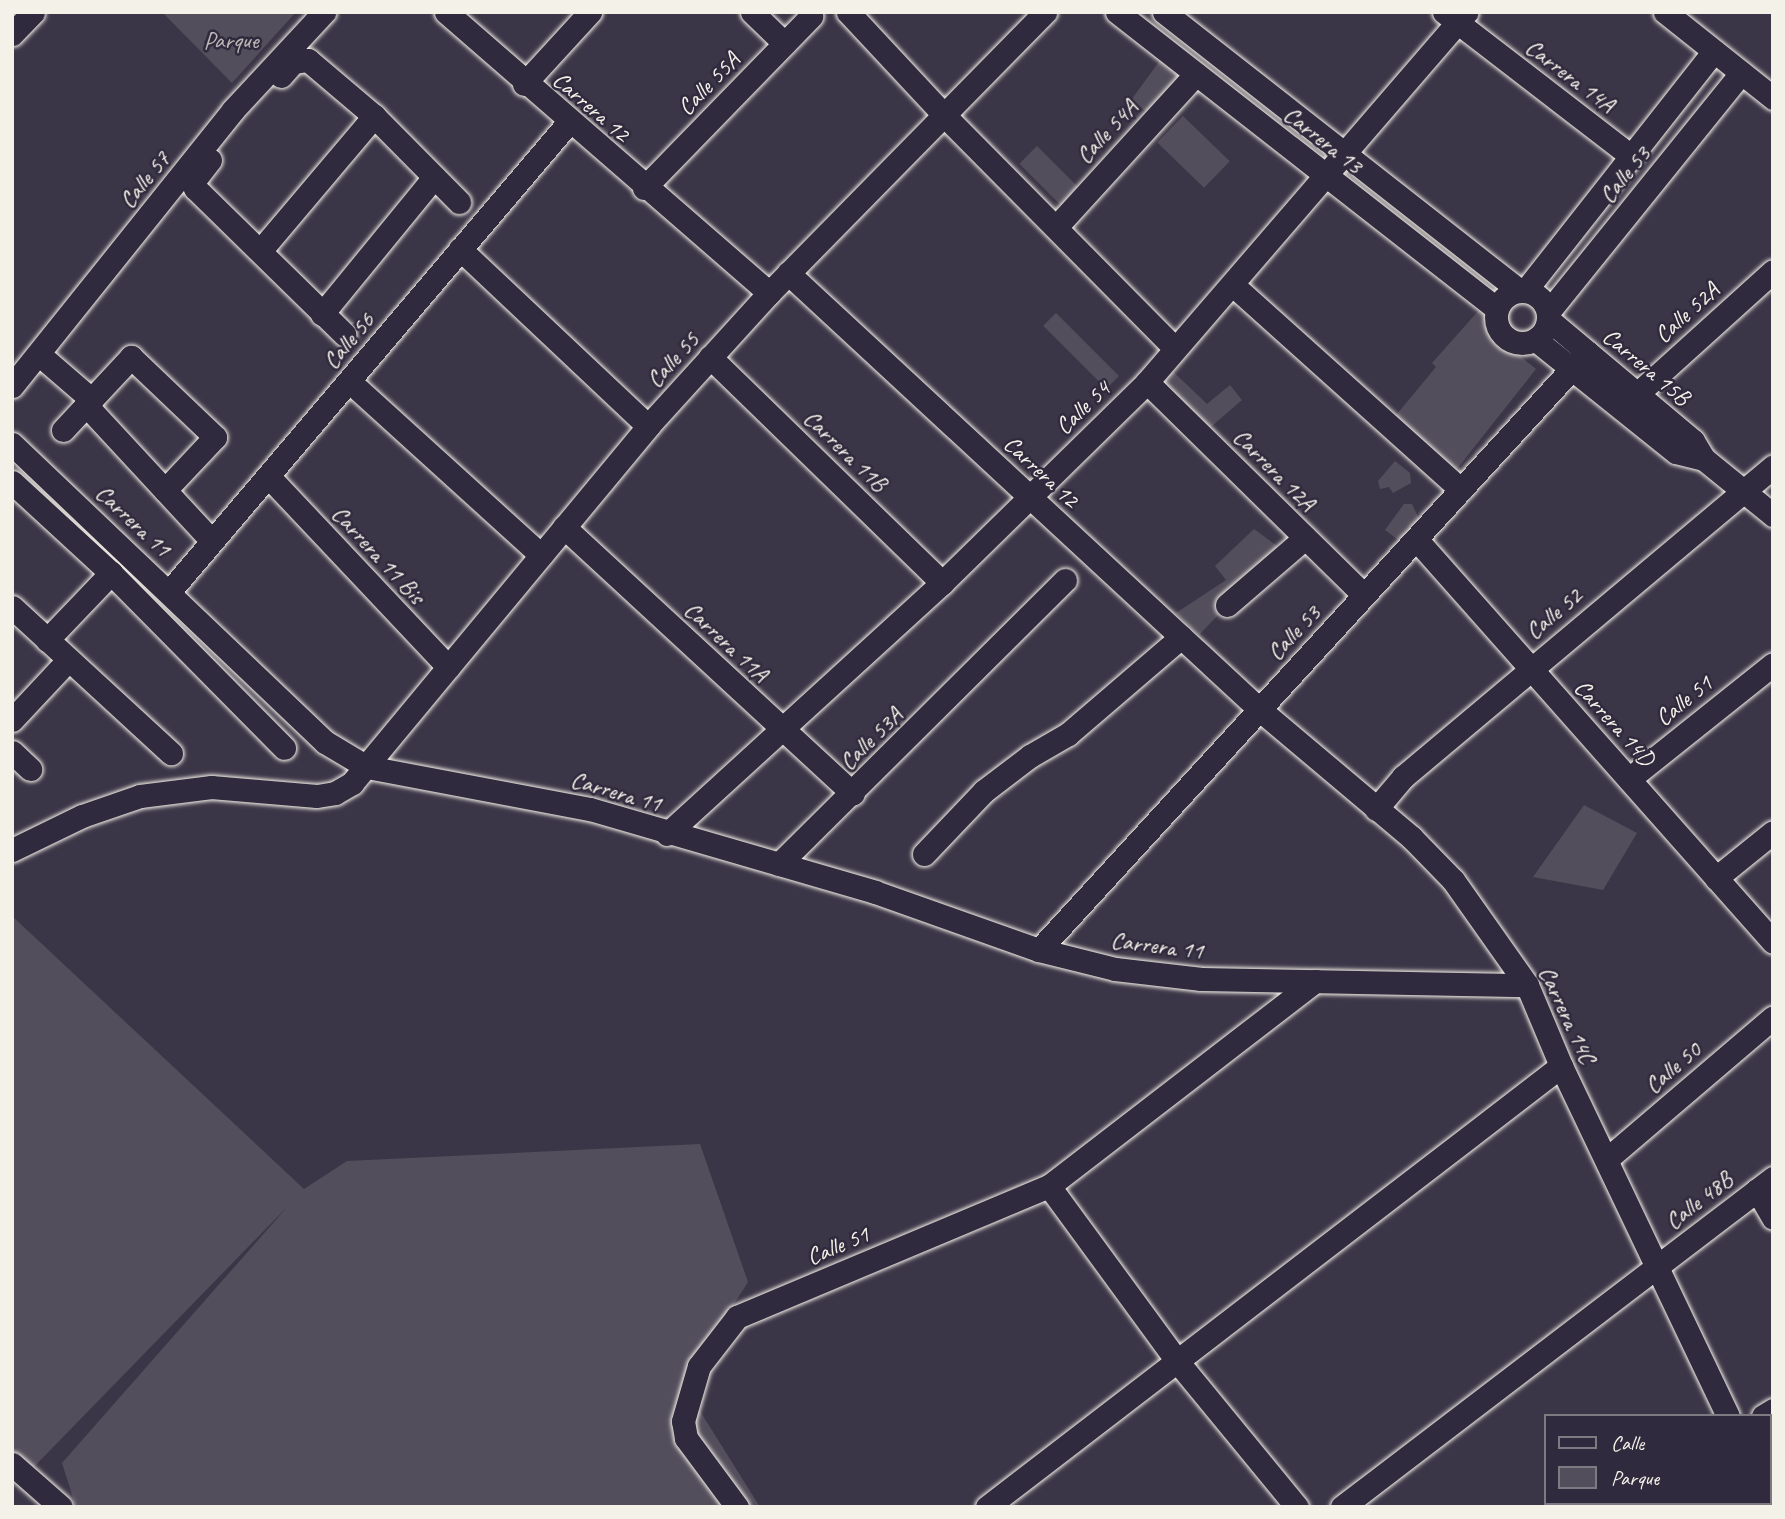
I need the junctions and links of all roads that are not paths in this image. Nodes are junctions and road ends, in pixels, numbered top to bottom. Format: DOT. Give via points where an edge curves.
graph roads {
  1 [pos="324,12"];
  2 [pos="446,12"];
  3 [pos="590,12"];
  4 [pos="752,12"];
  5 [pos="848,12"];
  6 [pos="1045,12"];
  7 [pos="1117,12"];
  8 [pos="1164,12"];
  9 [pos="1665,12"];
  10 [pos="811,16"];
  11 [pos="1456,16"];
  12 [pos="784,43"];
  13 [pos="1714,51"];
  14 [pos="1741,73"];
  15 [pos="1196,74"];
  16 [pos="524,84"];
  17 [pos="1773,98"];
  18 [pos="374,116"];
  19 [pos="946,117"];
  20 [pos="227,118"];
  21 [pos="569,123"];
  22 [pos="1347,155"];
  23 [pos="1631,156"];
  24 [pos="1327,176"];
  25 [pos="434,177"];
  26 [pos="644,188"];
  27 [pos="459,202"];
  28 [pos="1056,226"];
  29 [pos="460,249"];
  30 [pos="260,251"];
  31 [pos="1773,271"];
  32 [pos="788,273"];
  33 [pos="1234,286"];
  34 [pos="1521,290"];
  35 [pos="769,293"];
  36 [pos="1497,309"];
  37 [pos="321,314"];
  38 [pos="1545,323"];
  39 [pos="344,334"];
  40 [pos="1174,346"];
  41 [pos="41,356"];
  42 [pos="710,357"];
  43 [pos="1580,360"];
  44 [pos="349,381"];
  45 [pos="1147,382"];
  46 [pos="12,386"];
  47 [pos="1637,394"];
  48 [pos="89,403"];
  49 [pos="649,426"];
  50 [pos="63,430"];
  51 [pos="12,444"];
  52 [pos="1703,459"];
  53 [pos="1773,467"];
  54 [pos="270,478"];
  55 [pos="12,482"];
  56 [pos="164,490"];
  57 [pos="1461,490"];
  58 [pos="1744,491"];
  59 [pos="1029,497"];
  60 [pos="1773,515"];
  61 [pos="564,527"];
  62 [pos="1305,538"];
  63 [pos="1416,539"];
  64 [pos="212,541"];
  65 [pos="541,555"];
  66 [pos="111,573"];
  67 [pos="1065,580"];
  68 [pos="942,583"];
  69 [pos="169,592"];
  70 [pos="1364,595"];
  71 [pos="1227,604"];
  72 [pos="12,607"];
  73 [pos="1181,637"];
  74 [pos="47,639"];
  75 [pos="69,659"];
  76 [pos="1773,664"];
  77 [pos="448,667"];
  78 [pos="1530,668"];
  79 [pos="1259,709"];
  80 [pos="12,720"];
  81 [pos="784,731"];
  82 [pos="284,748"];
  83 [pos="12,752"];
  84 [pos="171,753"];
  85 [pos="367,767"];
  86 [pos="30,769"];
  87 [pos="1629,779"];
  88 [pos="853,794"];
  89 [pos="1376,809"];
  90 [pos="1773,832"];
  91 [pos="667,834"];
  92 [pos="16,840"];
  93 [pos="924,854"];
  94 [pos="779,864"];
  95 [pos="1716,878"];
  96 [pos="1773,942"];
  97 [pos="1039,950"];
  98 [pos="1315,981"];
  99 [pos="1527,985"];
  100 [pos="1773,1017"];
  101 [pos="1561,1066"];
  102 [pos="1608,1159"];
  103 [pos="1765,1184"];
  104 [pos="1049,1186"];
  105 [pos="1773,1218"];
  106 [pos="1658,1267"];
  107 [pos="1177,1361"];
  108 [pos="1727,1414"];
  109 [pos="12,1464"];
  110 [pos="61,1507"];
  111 [pos="737,1507"];
  112 [pos="987,1507"];
  113 [pos="1297,1507"];
  114 [pos="1342,1507"];
  1 -- 20 [label="street, Calle 57"];
  2 -- 16 [label="street, Carrera 12"];
  3 -- 16 [label="street"];
  4 -- 12 [label="street"];
  5 -- 19 [label="street"];
  6 -- 19 [label="street, Calle 55"];
  7 -- 15 [label="street, Carrera 13"];
  8 -- 22 [label="street, Carrera 13"];
  9 -- 13 [label="street"];
  10 -- 12 [label="street, Calle 55A"];
  11 -- 22 [label="street, Calle 54"];
  11 -- 23 [label="street, Carrera 14A"];
  12 -- 26 [label="street, Calle 55A"];
  13 -- 14 [label="street"];
  13 -- 23 [label="street, Calle 53"];
  14 -- 17 [label="street"];
  14 -- 38 [label="street, Calle 53"];
  15 -- 24 [label="street, Carrera 13"];
  15 -- 28 [label="street, Calle 54A"];
  16 -- 21 [label="street, Carrera 12"];
  18 -- 20 [label="street" via="308,60 300,59 258,105"];
  18 -- 25 [label="street"];
  18 -- 30 [label="street"];
  19 -- 28 [label="street"];
  19 -- 32 [label="street, Calle 55"];
  20 -- 30 [label="street" via="224,142 195,179 195,188"];
  20 -- 41 [label="street, Calle 57"];
  21 -- 26 [label="street, Carrera 12"];
  21 -- 29 [label="street, Calle 56"];
  22 -- 24 [label="street, Calle 54"];
  22 -- 34 [label="street, Carrera 13"];
  23 -- 34 [label="street, Calle 53"];
  24 -- 33 [label="street, Calle 54"];
  24 -- 36 [label="street, Carrera 13"];
  25 -- 27 [label="street"];
  25 -- 37 [label="street"];
  26 -- 35 [label="street, Carrera 12"];
  28 -- 40 [label="street"];
  29 -- 44 [label="street, Calle 56"];
  29 -- 49 [label="street"];
  30 -- 37 [label="street"];
  31 -- 47 [label="street, Calle 52A"];
  32 -- 35 [label="street, Calle 55"];
  32 -- 59 [label="street, Carrera 12"];
  33 -- 40 [label="street, Calle 54"];
  33 -- 57 [label="street"];
  34 -- 36 [label="street" via="1502,300"];
  34 -- 38 [label="street" via="1540,296"];
  35 -- 42 [label="street, Calle 55"];
  36 -- 38 [label="street" via="1498,327 1510,340"];
  37 -- 39 [label="street"];
  38 -- 43 [label="street, Carrera 15B"];
  40 -- 45 [label="street, Calle 54"];
  41 -- 46 [label="street, Calle 57"];
  41 -- 48 [label="street"];
  42 -- 49 [label="street, Calle 55"];
  42 -- 68 [label="street, Carrera 11B"];
  43 -- 47 [label="street, Carrera 15B"];
  43 -- 52 [label="street, Carrera 15B" via="1676,452"];
  43 -- 57 [label="street, Calle 53"];
  44 -- 54 [label="street, Calle 56"];
  44 -- 65 [label="street"];
  45 -- 59 [label="street, Calle 54"];
  45 -- 62 [label="street, Carrera 12A"];
  47 -- 52 [label="street, Carrera 15B" via="1693,441"];
  48 -- 50 [label="street"];
  48 -- 56 [label="street"];
  48 -- 56 [label="street" via="131,357 215,438"];
  49 -- 61 [label="street, Calle 55"];
  51 -- 69 [label="street, Carrera 11"];
  52 -- 58 [label="street, Carrera 15B"];
  53 -- 58 [label="street, Calle 52"];
  54 -- 64 [label="street, Calle 56"];
  54 -- 77 [label="street, Carrera 11 Bis"];
  55 -- 66 [label="street"];
  56 -- 64 [label="street"];
  57 -- 63 [label="street, Calle 53"];
  58 -- 60 [label="street, Carrera 15B"];
  58 -- 78 [label="street, Calle 52"];
  59 -- 68 [label="street, Calle 54"];
  59 -- 73 [label="street, Carrera 12"];
  61 -- 65 [label="street, Calle 55"];
  61 -- 81 [label="street, Carrera 11A"];
  62 -- 70 [label="street, Carrera 12A"];
  62 -- 71 [label="street"];
  63 -- 70 [label="street, Calle 53"];
  63 -- 78 [label="street, Carrera 14D"];
  64 -- 69 [label="street, Calle 56"];
  65 -- 77 [label="street, Calle 55"];
  66 -- 74 [label="street"];
  66 -- 82 [label="street"];
  67 -- 88 [label="street, Calle 53A"];
  68 -- 81 [label="street, Calle 54"];
  69 -- 85 [label="street, Carrera 11" via="325,741"];
  70 -- 79 [label="street, Calle 53"];
  72 -- 74 [label="street"];
  73 -- 79 [label="street, Carrera 12"];
  73 -- 93 [label="street" via="1068,734 1030,755 984,791"];
  74 -- 75 [label="street"];
  75 -- 80 [label="street"];
  75 -- 84 [label="street"];
  76 -- 87 [label="street, Calle 51"];
  77 -- 85 [label="street, Calle 55"];
  78 -- 87 [label="street, Carrera 14D"];
  78 -- 89 [label="street, Calle 52" via="1403,777"];
  79 -- 89 [label="street, Carrera 14C"];
  79 -- 97 [label="street, Calle 53"];
  81 -- 88 [label="street, Carrera 11A"];
  81 -- 91 [label="street, Calle 54"];
  83 -- 86 [label="street"];
  85 -- 91 [label="street, Carrera 11" via="590,809"];
  85 -- 92 [label="street" via="335,793 211,787 140,796"];
  87 -- 95 [label="street, Carrera 14D"];
  88 -- 94 [label="street, Calle 53A"];
  89 -- 99 [label="street, Carrera 14C" via="1453,880"];
  90 -- 95 [label="street"];
  91 -- 94 [label="street, Carrera 11"];
  94 -- 97 [label="street, Carrera 11"];
  95 -- 96 [label="street, Carrera 14D"];
  97 -- 98 [label="street, Carrera 11" via="1128,971 1201,979"];
  98 -- 99 [label="street, Carrera 11"];
  98 -- 104 [label="street, Calle 51"];
  99 -- 101 [label="street, Carrera 14C"];
  100 -- 102 [label="street, Calle 50"];
  101 -- 102 [label="street, Carrera 14C"];
  101 -- 107 [label="street"];
  102 -- 106 [label="street, Carrera 14C"];
  103 -- 105 [label="street"];
  103 -- 106 [label="street, Calle 48B"];
  104 -- 107 [label="street"];
  104 -- 111 [label="street, Calle 51" via="737,1317 713,1343 686,1399 686,1438"];
  106 -- 108 [label="street, Carrera 14C"];
  106 -- 114 [label="street, Calle 48B"];
  107 -- 112 [label="street"];
  107 -- 113 [label="street"];
  109 -- 110 [label="street"];
}
